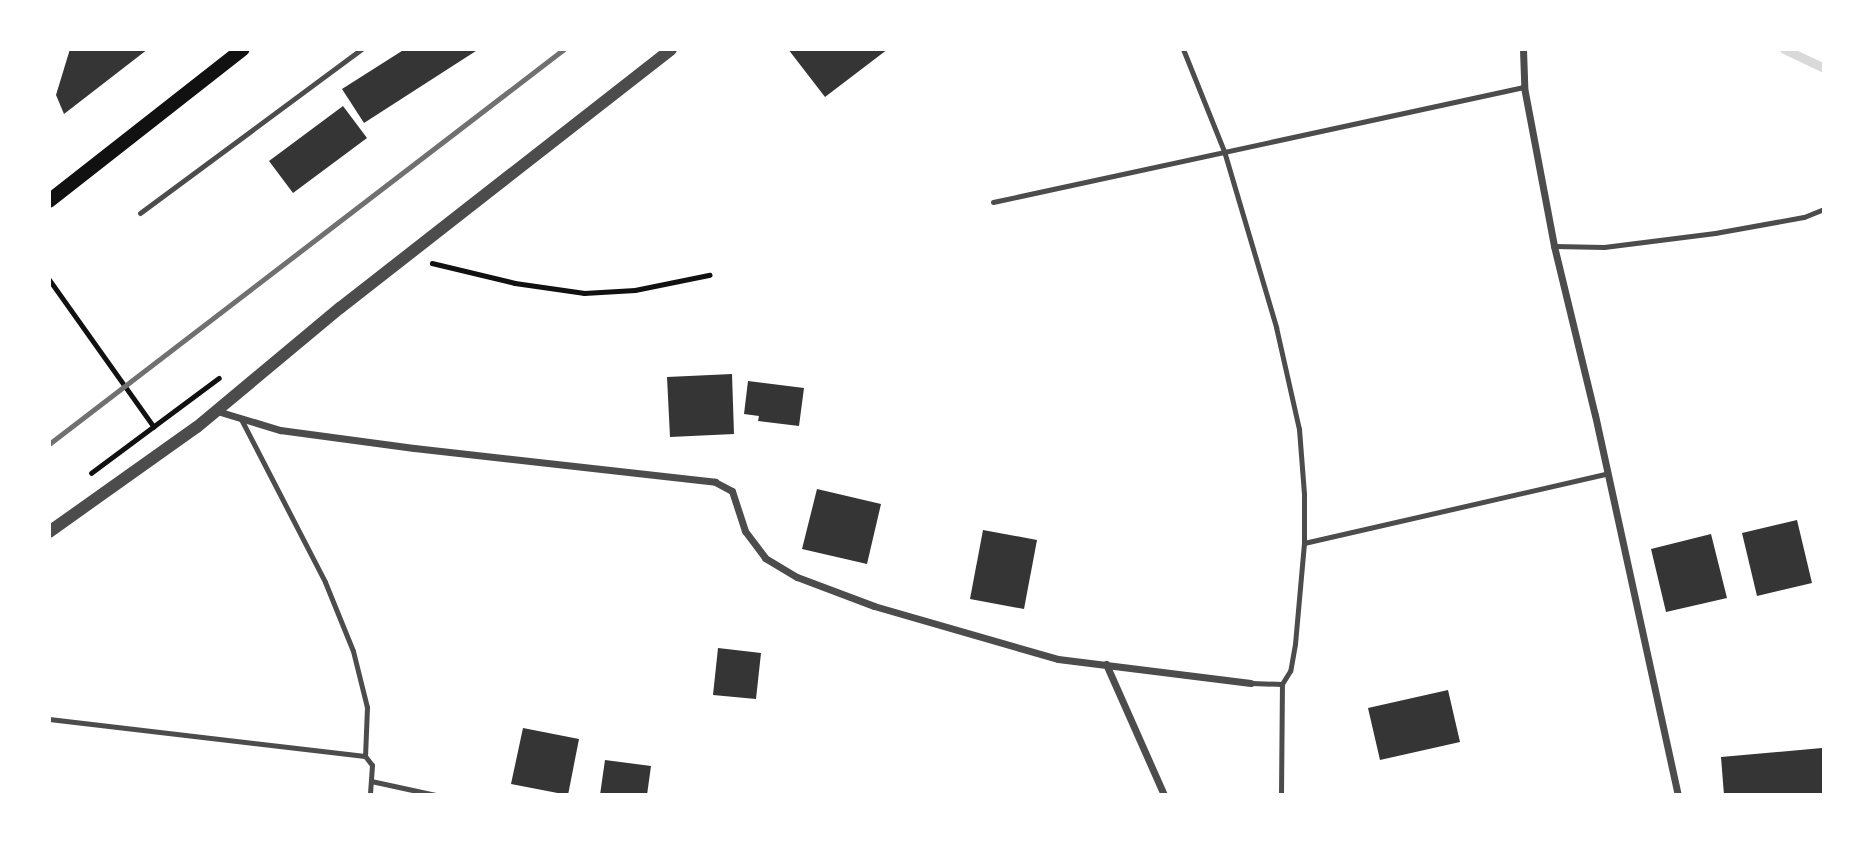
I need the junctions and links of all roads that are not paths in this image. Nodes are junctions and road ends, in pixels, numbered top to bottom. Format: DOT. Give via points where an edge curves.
graph roads {
  1 [pos="243,49"];
  2 [pos="362,49"];
  3 [pos="671,49"];
  4 [pos="1184,49"];
  5 [pos="1523,49"];
  6 [pos="1524,87"];
  7 [pos="1224,151"];
  8 [pos="49,201"];
  9 [pos="993,202"];
  10 [pos="1824,209"];
  11 [pos="139,212"];
  12 [pos="1554,246"];
  13 [pos="216,410"];
  14 [pos="241,419"];
  15 [pos="1606,474"];
  16 [pos="49,532"];
  17 [pos="1304,543"];
  18 [pos="1106,664"];
  19 [pos="1251,683"];
  20 [pos="1282,684"];
  21 [pos="49,719"];
  22 [pos="365,756"];
  23 [pos="371,781"];
  24 [pos="370,795"];
  25 [pos="436,795"];
  26 [pos="1164,795"];
  27 [pos="1281,795"];
  28 [pos="1678,795"];
  1 -- 8 [label="main road"];
  2 -- 11 [label="lane"];
  3 -- 13 [label="street"];
  4 -- 7 [label="lane"];
  5 -- 6 [label="street"];
  6 -- 7 [label="lane"];
  6 -- 12 [label="street"];
  7 -- 9 [label="lane"];
  7 -- 17 [label="lane" via="1287,367 1298,429"];
  10 -- 12 [label="lane" via="1804,217 1701,234 1604,247"];
  12 -- 15 [label="street"];
  13 -- 14 [label="street"];
  13 -- 16 [label="street"];
  14 -- 18 [label="street" via="414,448 715,482 732,491 754,547 797,577 966,635 1058,659"];
  14 -- 22 [label="lane" via="325,582 354,651 367,707"];
  15 -- 17 [label="lane"];
  15 -- 28 [label="street"];
  17 -- 20 [label="lane" via="1296,644"];
  18 -- 19 [label="street"];
  18 -- 26 [label="street"];
  19 -- 20 [label="lane"];
  20 -- 27 [label="lane"];
  21 -- 22 [label="lane"];
  22 -- 23 [label="lane" via="372,765"];
  23 -- 24 [label="lane"];
  23 -- 25 [label="lane"];
}
